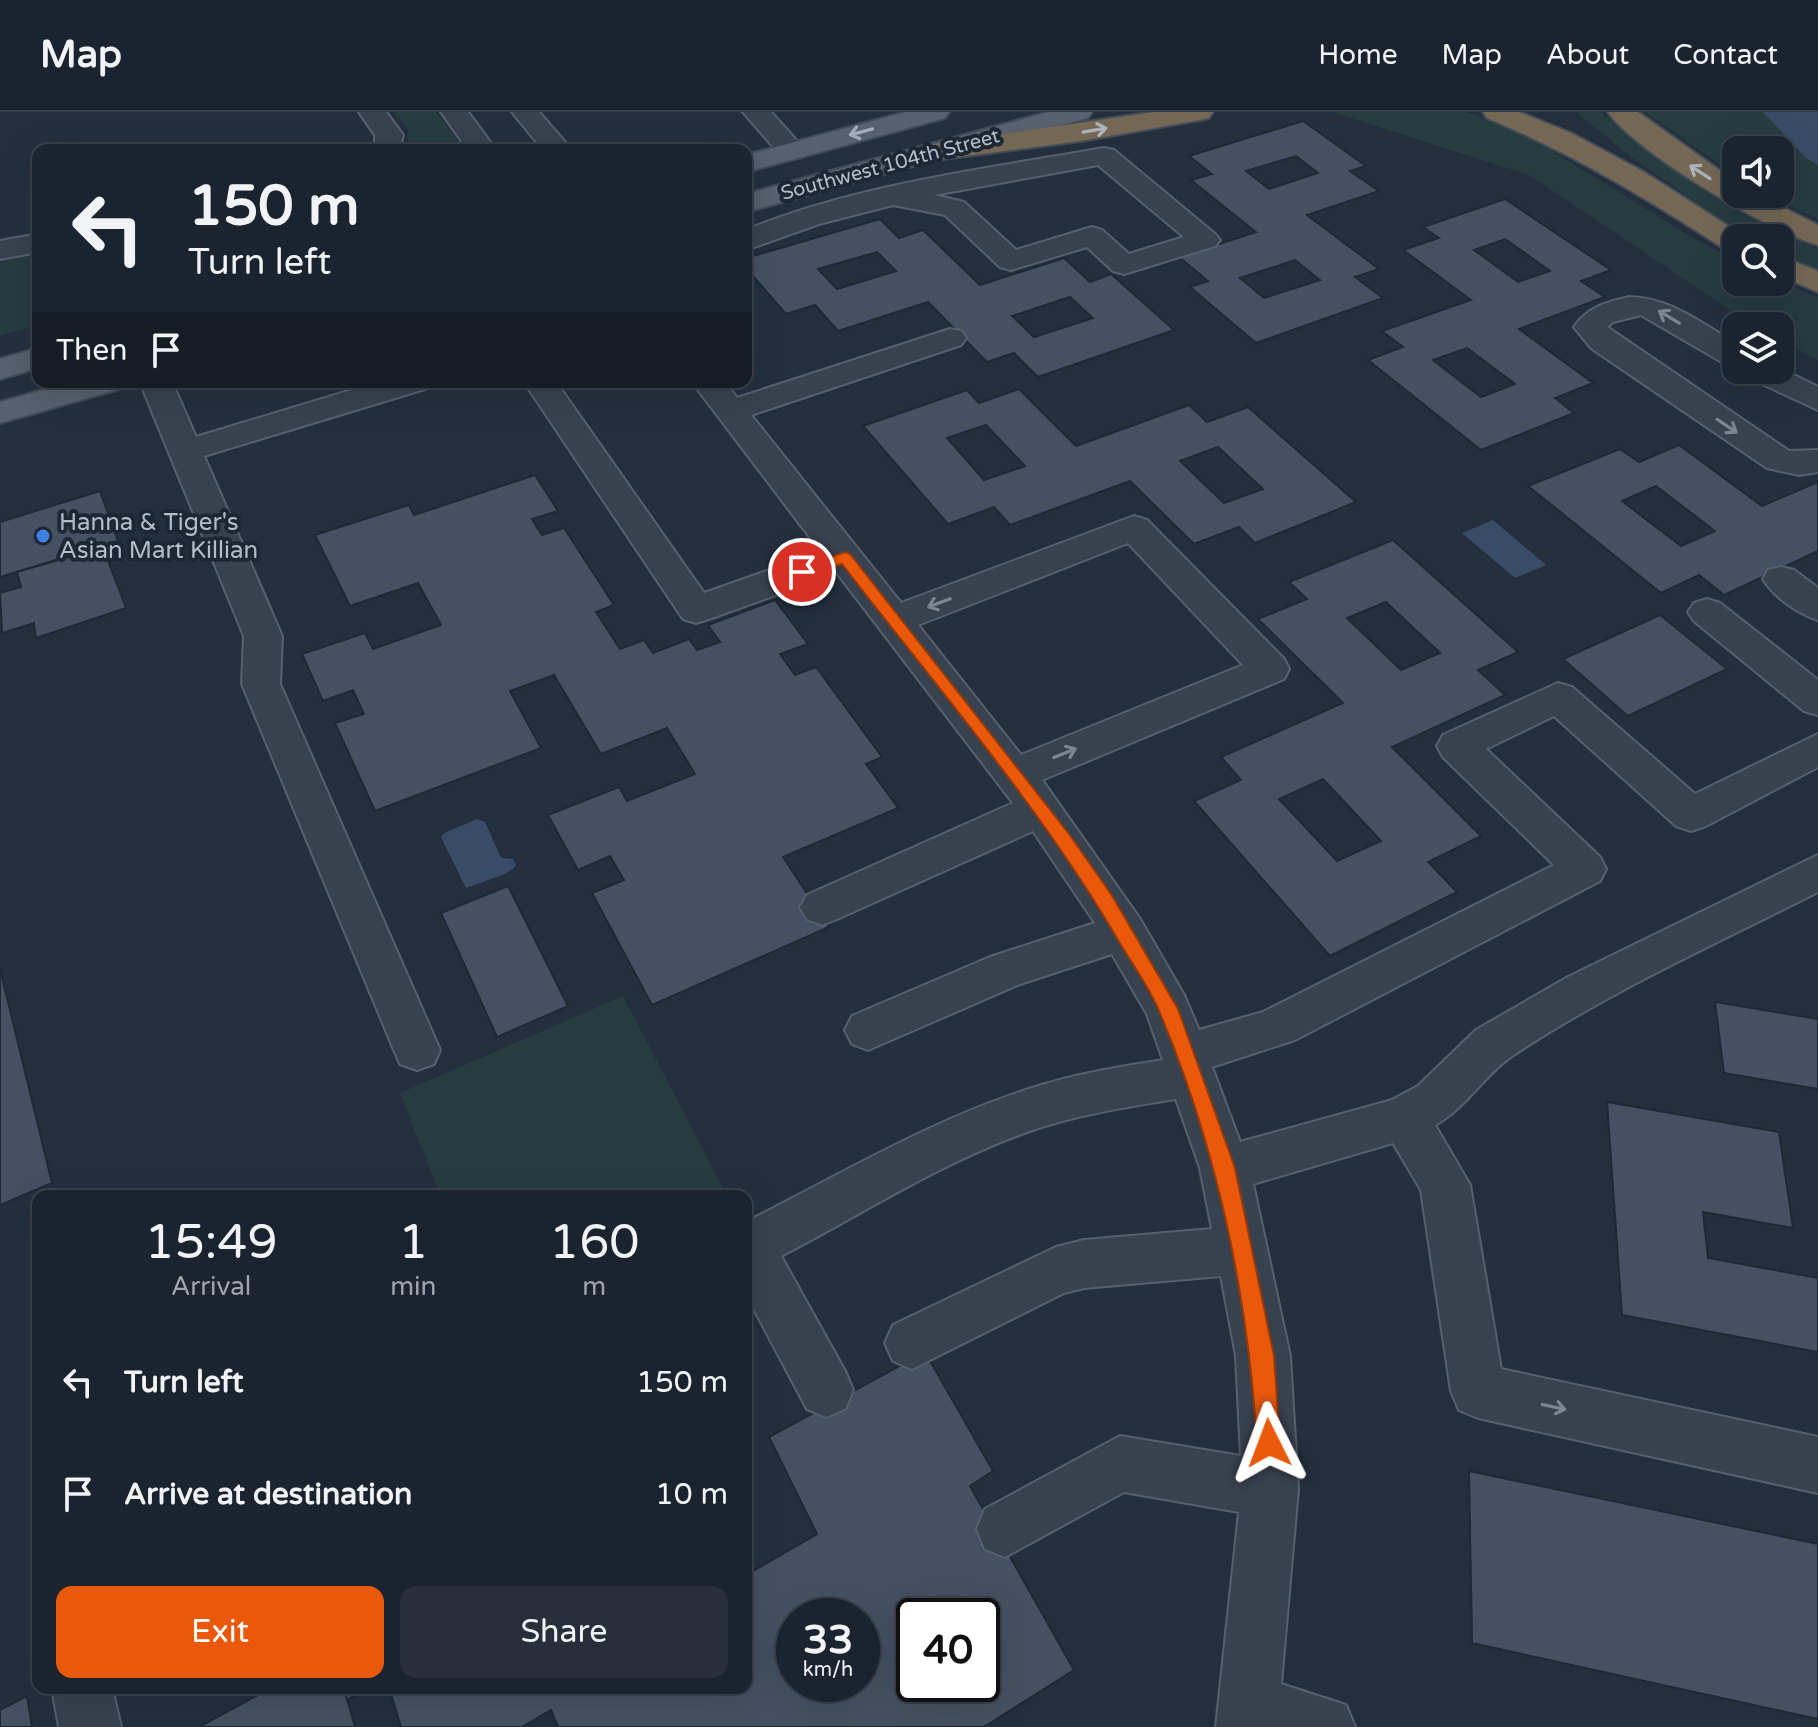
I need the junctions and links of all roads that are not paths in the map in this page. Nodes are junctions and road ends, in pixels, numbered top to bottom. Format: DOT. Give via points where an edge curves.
graph roads {
  1 [pos="372,112"];
  2 [pos="454,112"];
  3 [pos="525,112"];
  4 [pos="756,112"];
  5 [pos="936,112"];
  6 [pos="1079,112"];
  7 [pos="1200,112"];
  8 [pos="1496,112"];
  9 [pos="1563,112"];
  10 [pos="1621,112"];
  11 [pos="389,144"];
  12 [pos="478,144"];
  13 [pos="553,144"];
  14 [pos="792,151"];
  15 [pos="935,152"];
  16 [pos="752,162"];
  17 [pos="1634,178"];
  18 [pos="892,196"];
  19 [pos="752,201"];
  20 [pos="1722,235"];
  21 [pos="1818,236"];
  22 [pos="752,239"];
  23 [pos="32,244"];
  24 [pos="0,250"];
  25 [pos="1794,272"];
  26 [pos="1818,283"];
  27 [pos="950,338"];
  28 [pos="1722,349"];
  29 [pos="32,360"];
  30 [pos="0,369"];
  31 [pos="1786,384"];
  32 [pos="86,388"];
  33 [pos="159,388"];
  34 [pos="393,388"];
  35 [pos="544,388"];
  36 [pos="751,388"];
  37 [pos="752,388"];
  38 [pos="719,396"];
  39 [pos="1818,400"];
  40 [pos="0,413"];
  41 [pos="185,451"];
  42 [pos="1818,461"];
  43 [pos="845,557"];
  44 [pos="1781,579"];
  45 [pos="1818,607"];
  46 [pos="1707,612"];
  47 [pos="894,620"];
  48 [pos="1818,701"];
  49 [pos="1818,749"];
  50 [pos="1028,792"];
  51 [pos="1818,872"];
  52 [pos="822,907"];
  53 [pos="1124,932"];
  54 [pos="868,1030"];
  55 [pos="417,1050"];
  56 [pos="1189,1065"];
  57 [pos="1404,1118"];
  58 [pos="1225,1168"];
  59 [pos="752,1244"];
  60 [pos="1242,1250"];
  61 [pos="752,1256"];
  62 [pos="912,1343"];
  63 [pos="826,1390"];
  64 [pos="1818,1465"];
  65 [pos="1270,1489"];
  66 [pos="1005,1529"];
  67 [pos="83,1694"];
  68 [pos="1249,1716"];
  69 [pos="90,1727"];
  70 [pos="1324,1727"];
  1 -- 11 [label="street" via="389,135"];
  2 -- 12 [label="street"];
  3 -- 13 [label="street"];
  4 -- 14 [label="street"];
  5 -- 14 [label="main road, Southwest 104th Street, one-way"];
  6 -- 15 [label="main road, Southwest 104th Street"];
  15 -- 7 [label="highway, one-way"];
  8 -- 17 [label="highway"];
  9 -- 17 [label="highway"];
  21 -- 10 [label="highway, one-way" via="1725,188"];
  14 -- 16 [label="main road, Southwest 104th Street"];
  15 -- 19 [label="main road, Southwest 104th Street"];
  17 -- 20 [label="highway"];
  18 -- 18 [label="street" via="1104,156 1205,240 1124,265 1092,236 1011,261 954,208"];
  18 -- 22 [label="street"];
  23 -- 24 [label="street"];
  25 -- 26 [label="highway"];
  27 -- 37 [label="street"];
  28 -- 42 [label="street, one-way" via="1644,306 1622,308 1590,323 1591,332 1602,341 1755,446 1788,463"];
  29 -- 30 [label="main road"];
  31 -- 39 [label="street"];
  32 -- 40 [label="main road"];
  33 -- 41 [label="street"];
  34 -- 41 [label="street"];
  35 -- 43 [label="street" via="696,610"];
  36 -- 38 [label="street"];
  38 -- 43 [label="street"];
  41 -- 55 [label="street" via="263,636 261,684"];
  43 -- 47 [label="street"];
  44 -- 45 [label="street"];
  46 -- 48 [label="street"];
  47 -- 50 [label="street"];
  50 -- 47 [label="street, one-way" via="1168,712 1270,669 1134,528"];
  49 -- 56 [label="street" via="1691,815 1558,697 1457,746 1585,869 1279,1026"];
  50 -- 52 [label="street"];
  50 -- 53 [label="street"];
  51 -- 57 [label="street" via="1584,990 1492,1044 1435,1101"];
  53 -- 54 [label="street" via="1006,970"];
  53 -- 56 [label="street" via="1168,1009"];
  56 -- 58 [label="street"];
  56 -- 59 [label="street" via="1012,1116"];
  57 -- 58 [label="street"];
  57 -- 64 [label="street, one-way" via="1445,1185 1478,1391"];
  58 -- 60 [label="street"];
  60 -- 62 [label="street" via="1056,1271"];
  60 -- 65 [label="street" via="1263,1356"];
  61 -- 63 [label="street"];
  65 -- 66 [label="street" via="1120,1464"];
  65 -- 68 [label="street"];
  67 -- 69 [label="street"];
  68 -- 70 [label="street"];
}
